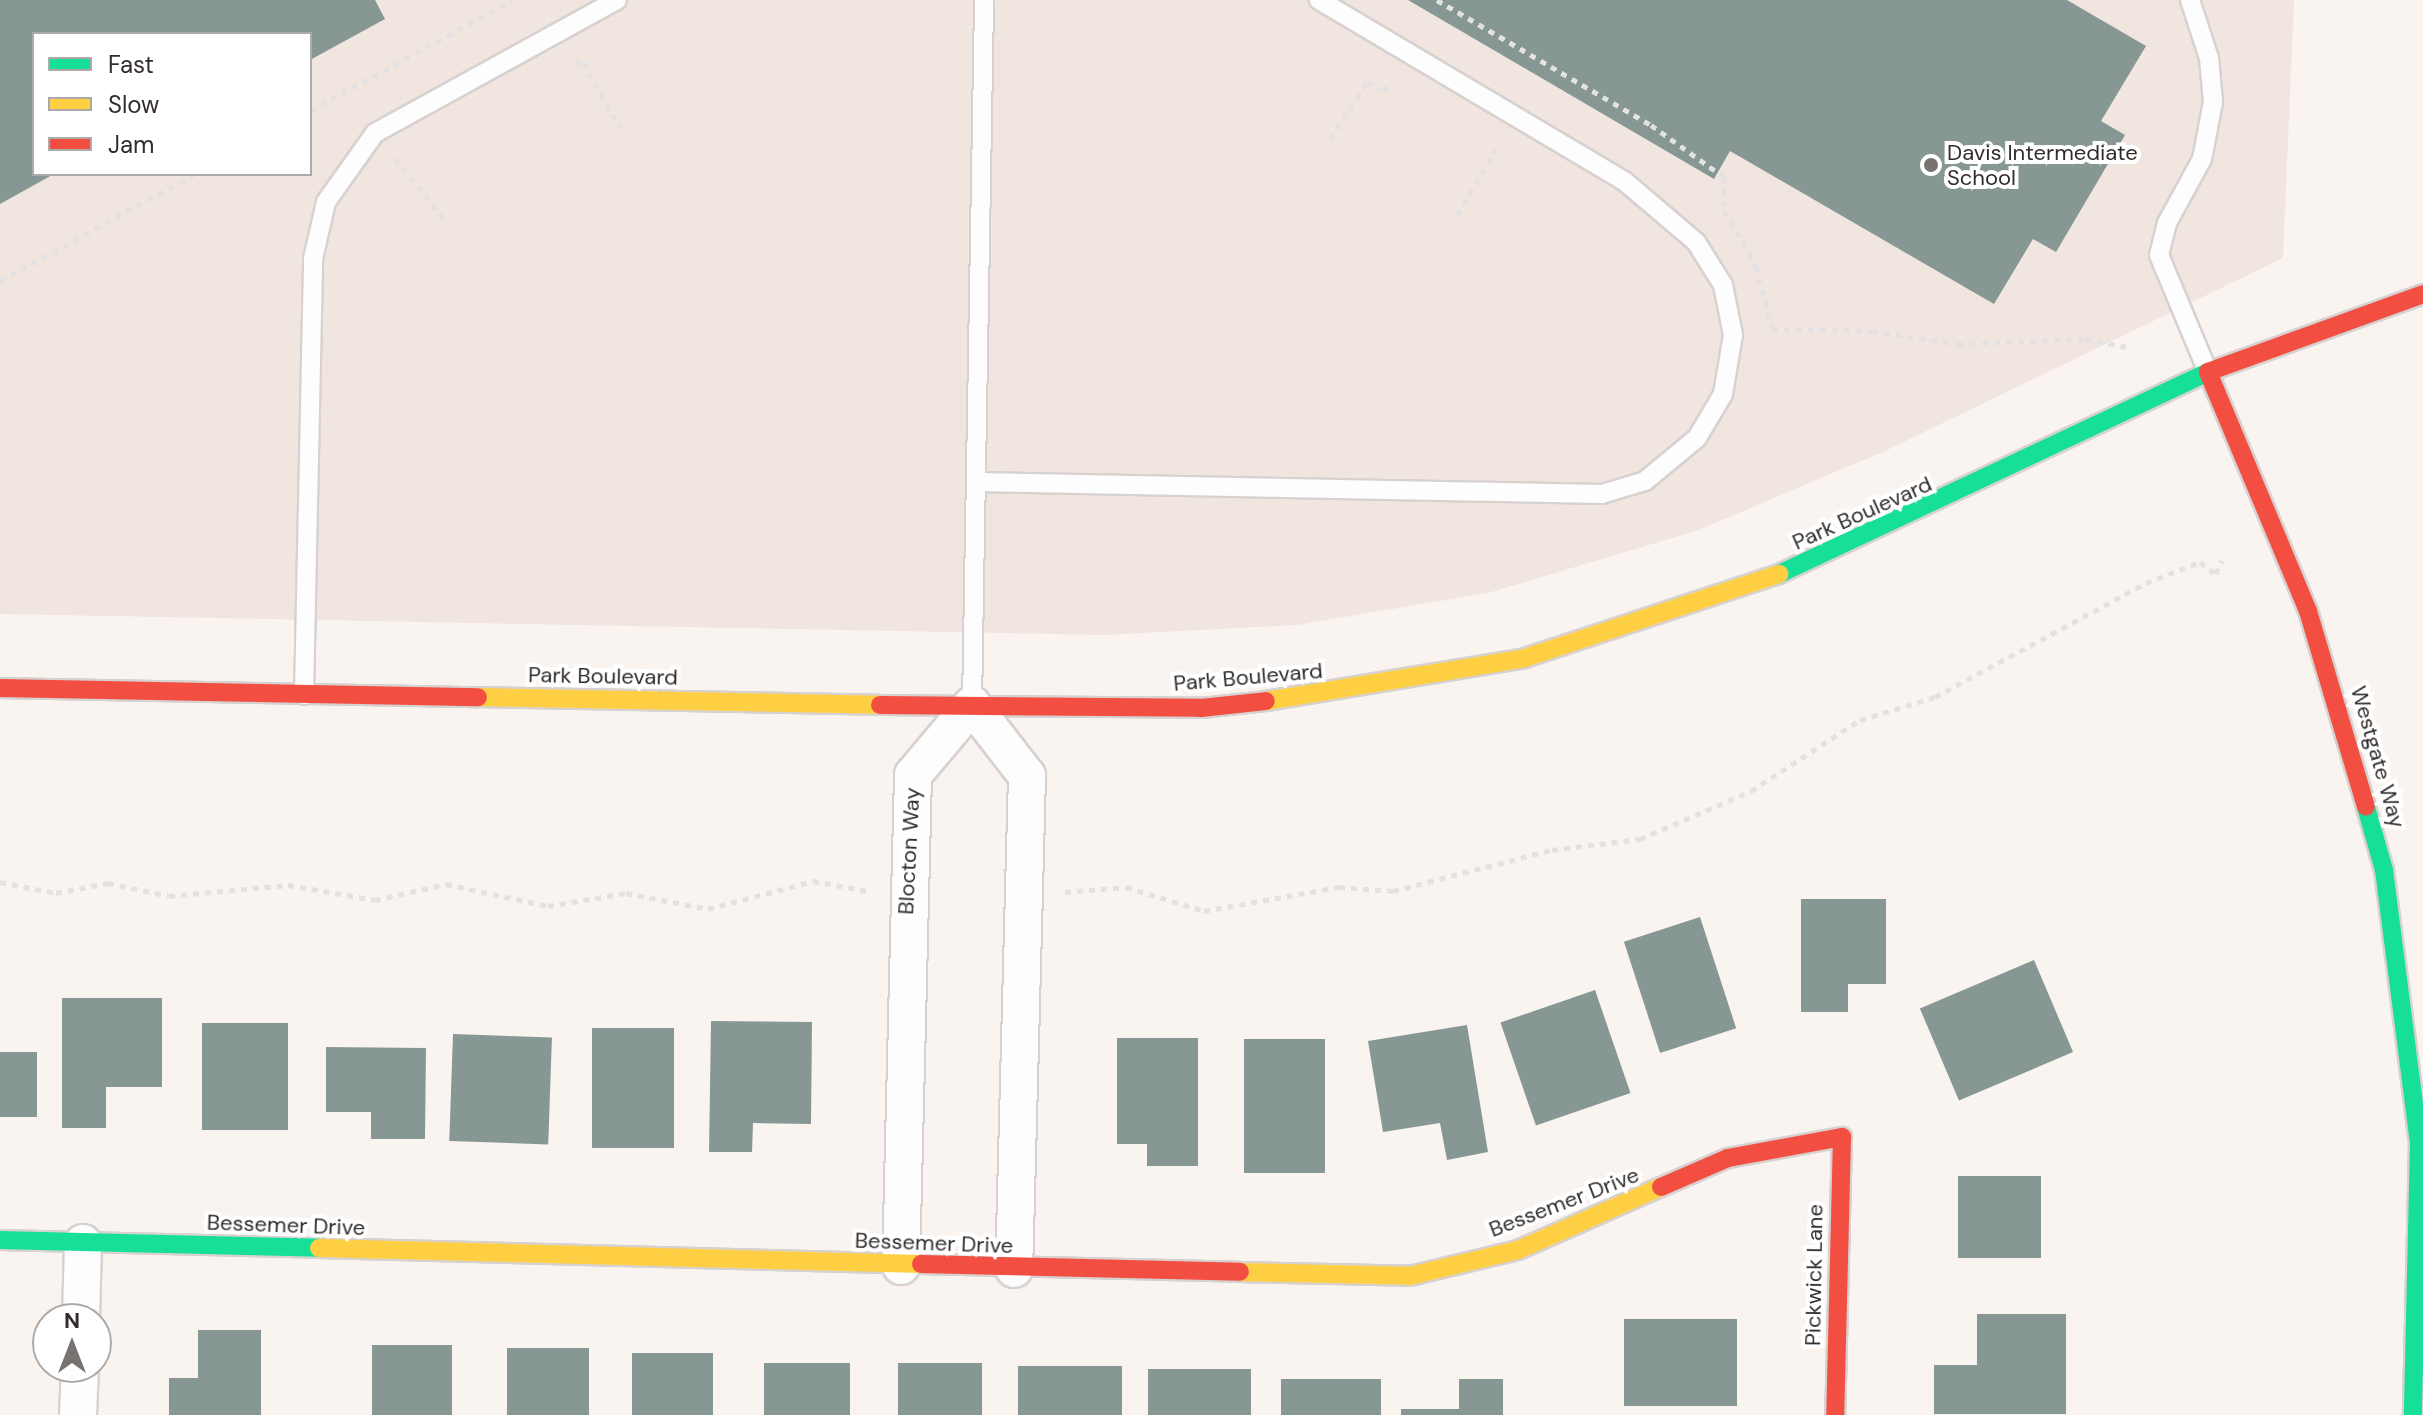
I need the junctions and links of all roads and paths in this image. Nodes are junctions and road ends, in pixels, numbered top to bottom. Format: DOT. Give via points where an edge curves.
graph roads {
  1 [pos="513,0"];
  2 [pos="617,0"];
  3 [pos="984,0"];
  4 [pos="1319,0"];
  5 [pos="1437,0"];
  6 [pos="2190,0"];
  7 [pos="566,61"];
  8 [pos="1389,82"];
  9 [pos="312,110"];
  10 [pos="620,127"];
  11 [pos="1330,139"];
  12 [pos="1496,150"];
  13 [pos="395,158"];
  14 [pos="191,176"];
  15 [pos="1724,211"];
  16 [pos="1457,215"];
  17 [pos="448,224"];
  18 [pos="0,281"];
  19 [pos="2423,294"];
  20 [pos="1784,329"];
  21 [pos="2127,347"];
  22 [pos="2208,372"];
  23 [pos="977,482"];
  24 [pos="2222,560"];
  25 [pos="0,688"];
  26 [pos="304,695"];
  27 [pos="972,705"];
  28 [pos="0,882"];
  29 [pos="868,891"];
  30 [pos="1062,893"];
  31 [pos="1842,1137"];
  32 [pos="2422,1213"];
  33 [pos="0,1240"];
  34 [pos="83,1243"];
  35 [pos="901,1266"];
  36 [pos="1014,1269"];
  37 [pos="81,1303"];
  38 [pos="79,1383"];
  39 [pos="78,1415"];
  40 [pos="1835,1415"];
  41 [pos="2413,1415"];
  1 -- 9 [label="path"];
  2 -- 26 [label="lane" via="375,133 326,202 313,259"];
  3 -- 23 [label="lane"];
  4 -- 23 [label="lane" via="1624,181 1696,242 1723,285 1733,335 1723,394 1697,438 1645,481 1602,494"];
  5 -- 15 [label="path" via="1651,125 1724,177"];
  6 -- 22 [label="lane" via="2209,58 2213,102 2202,159 2167,223 2159,255"];
  7 -- 10 [label="path" via="583,62"];
  8 -- 11 [label="path" via="1383,91 1367,82"];
  12 -- 16 [label="path"];
  13 -- 17 [label="path"];
  14 -- 18 [label="path"];
  19 -- 22 [label="street, Park Boulevard"];
  20 -- 21 [label="path" via="1872,331 1958,344 2025,338"];
  22 -- 27 [label="street, Park Boulevard" via="1819,560 1525,658 1349,692 1201,708"];
  22 -- 32 [label="street, Westgate Way" via="2308,611 2365,790 2414,1068"];
  23 -- 27 [label="lane"];
  24 -- 30 [label="path" via="2216,574 2200,562 2146,583 1935,697 1860,720 1751,791 1640,839 1552,850 1393,891 1339,887 1204,911 1126,887"];
  25 -- 26 [label="street, Park Boulevard"];
  26 -- 27 [label="street, Park Boulevard"];
  27 -- 35 [label="street, Blocton Way" via="913,775"];
  27 -- 36 [label="street" via="1027,776"];
  28 -- 29 [label="path" via="56,893 108,883 169,896 288,885 375,900 446,884 548,906 626,893 708,909 813,881"];
  31 -- 36 [label="street, Bessemer Drive" via="1728,1158 1518,1250 1410,1276"];
  31 -- 40 [label="street, Pickwick Lane"];
  32 -- 41 [label="street, Westgate Way"];
  33 -- 34 [label="street, Bessemer Drive"];
  34 -- 35 [label="street, Bessemer Drive"];
  34 -- 37 [label="street"];
  35 -- 36 [label="street, Bessemer Drive"];
  38 -- 39 [label="street"];
}
